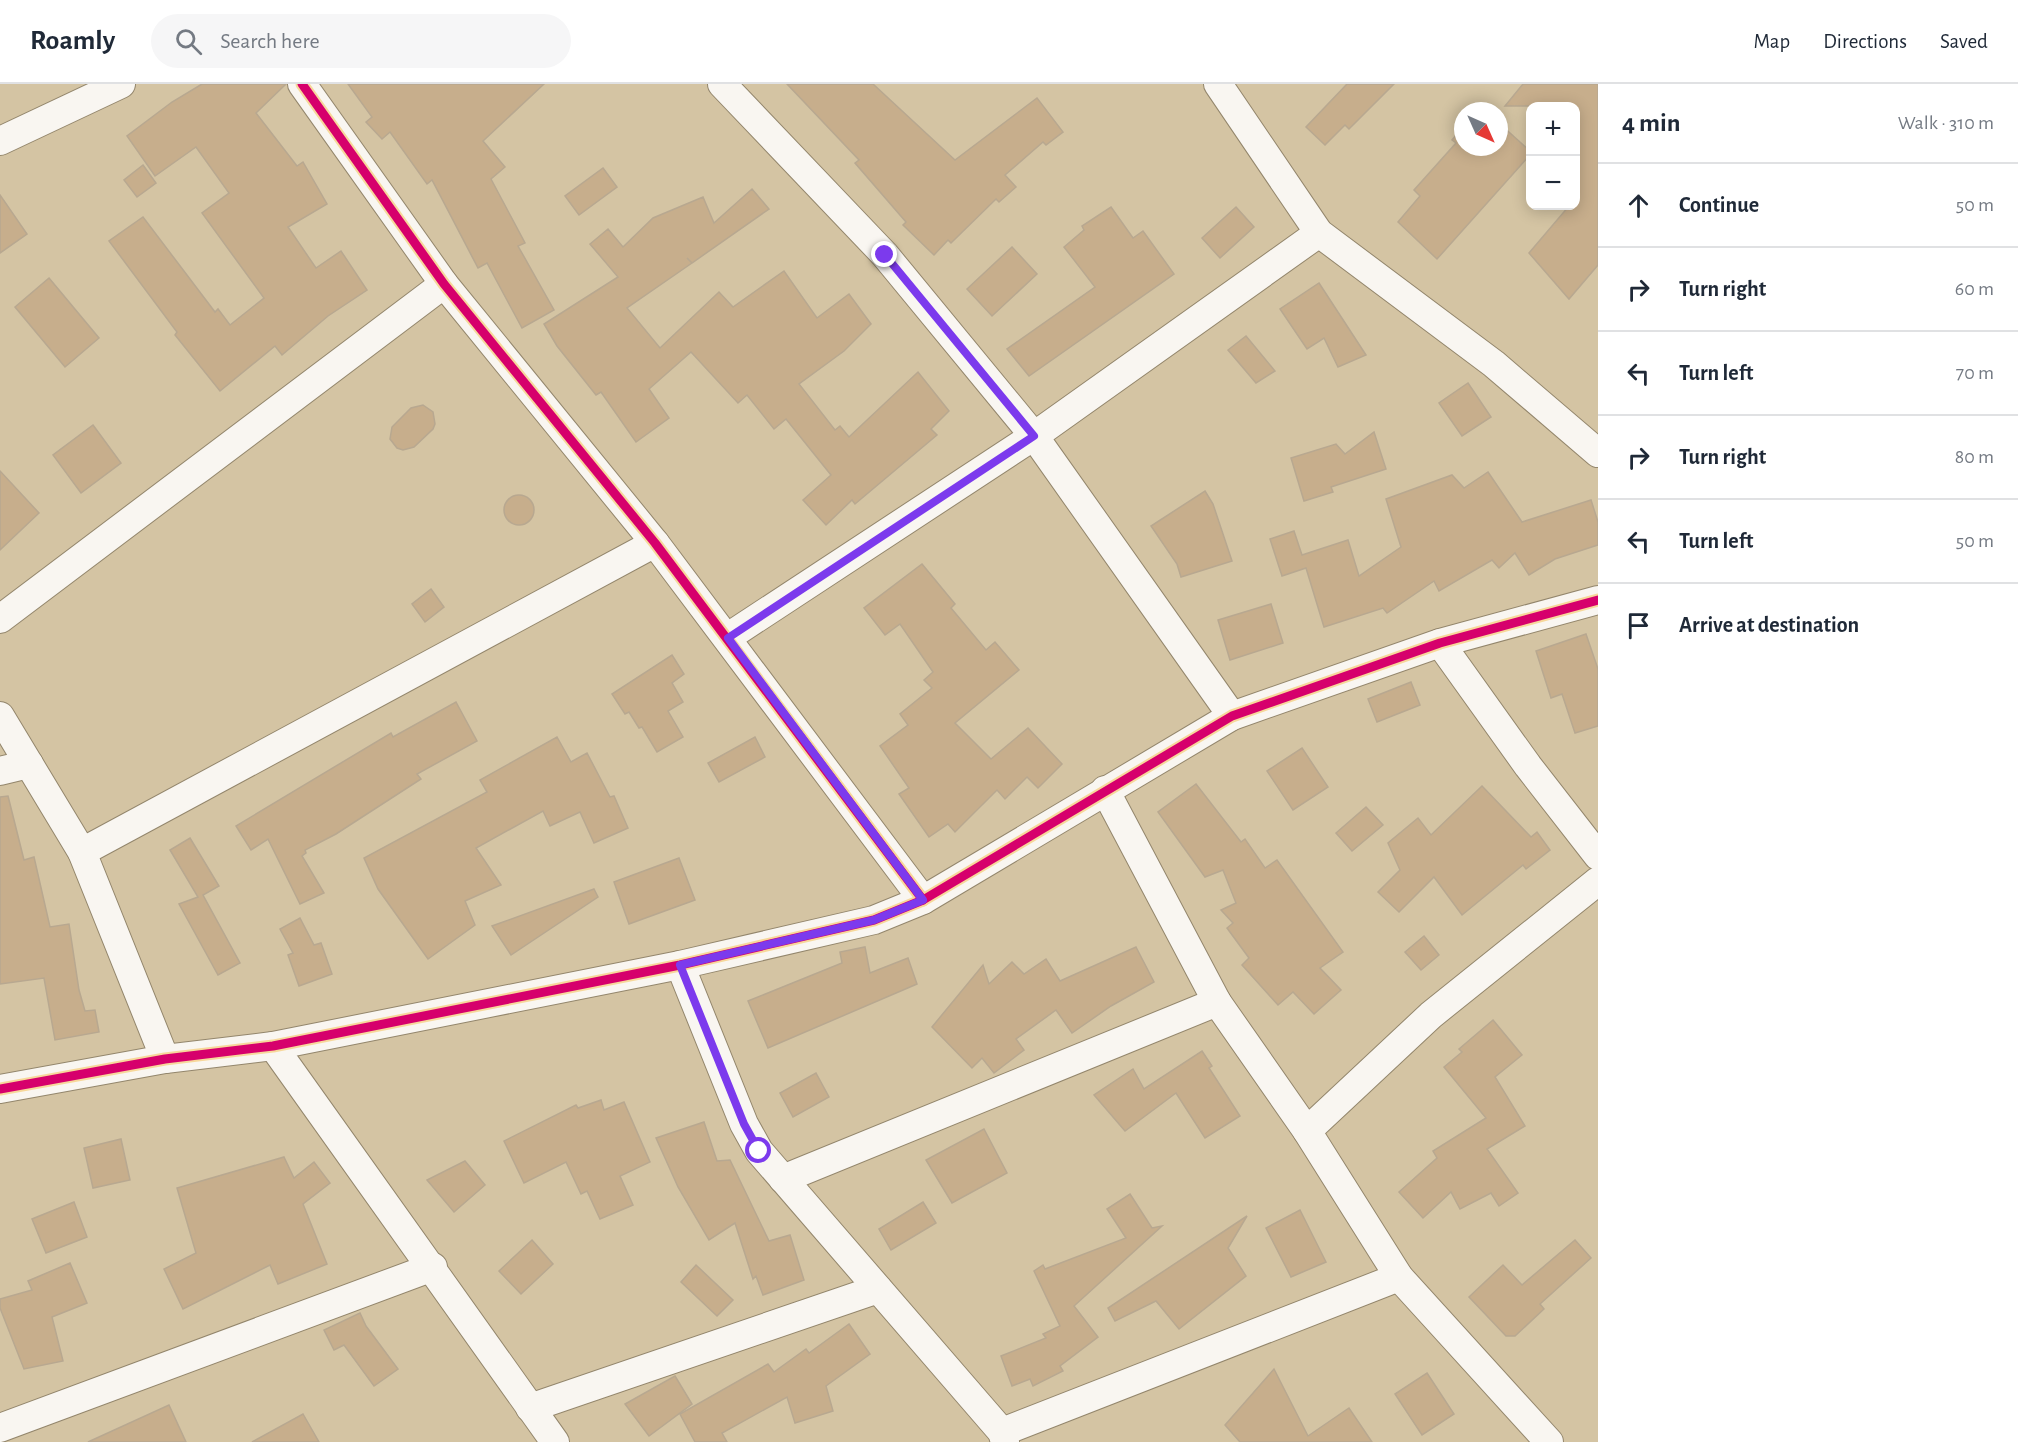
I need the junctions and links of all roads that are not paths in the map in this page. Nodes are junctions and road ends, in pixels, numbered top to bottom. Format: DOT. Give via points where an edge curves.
graph roads {
  1 [pos="121,84"];
  2 [pos="302,84"];
  3 [pos="722,84"];
  4 [pos="1218,84"];
  5 [pos="0,141"];
  6 [pos="1319,233"];
  7 [pos="444,284"];
  8 [pos="1034,436"];
  9 [pos="1598,453"];
  10 [pos="655,543"];
  11 [pos="1598,600"];
  12 [pos="0,619"];
  13 [pos="728,638"];
  14 [pos="1440,643"];
  15 [pos="0,716"];
  16 [pos="1232,716"];
  17 [pos="29,764"];
  18 [pos="0,771"];
  19 [pos="1105,790"];
  20 [pos="82,852"];
  21 [pos="1598,856"];
  22 [pos="1598,881"];
  23 [pos="923,900"];
  24 [pos="680,965"];
  25 [pos="1217,1002"];
  26 [pos="273,1046"];
  27 [pos="165,1059"];
  28 [pos="0,1089"];
  29 [pos="1307,1131"];
  30 [pos="783,1179"];
  31 [pos="433,1266"];
  32 [pos="1399,1277"];
  33 [pos="878,1289"];
  34 [pos="530,1408"];
  35 [pos="0,1428"];
  36 [pos="1004,1437"];
  37 [pos="555,1442"];
  38 [pos="1549,1442"];
  1 -- 5 [label="street"];
  2 -- 7 [label="street"];
  3 -- 8 [label="street" via="885,255"];
  4 -- 6 [label="street"];
  6 -- 8 [label="street"];
  6 -- 9 [label="street" via="1494,364"];
  7 -- 10 [label="street"];
  7 -- 12 [label="street"];
  8 -- 13 [label="street"];
  8 -- 16 [label="street"];
  10 -- 13 [label="street"];
  10 -- 20 [label="street"];
  11 -- 14 [label="street"];
  13 -- 23 [label="street"];
  14 -- 16 [label="street"];
  14 -- 21 [label="street"];
  15 -- 17 [label="street"];
  16 -- 19 [label="street"];
  17 -- 18 [label="street"];
  17 -- 20 [label="street"];
  19 -- 23 [label="street"];
  19 -- 25 [label="street"];
  20 -- 27 [label="street"];
  22 -- 29 [label="street" via="1431,1015"];
  23 -- 24 [label="street" via="874,920"];
  24 -- 26 [label="street"];
  24 -- 30 [label="street" via="744,1124 759,1151"];
  25 -- 29 [label="street"];
  25 -- 30 [label="street"];
  26 -- 27 [label="street"];
  26 -- 31 [label="street"];
  27 -- 28 [label="street"];
  29 -- 32 [label="street"];
  30 -- 33 [label="street"];
  31 -- 34 [label="street"];
  31 -- 35 [label="street"];
  32 -- 36 [label="street"];
  32 -- 38 [label="street"];
  33 -- 34 [label="street"];
  33 -- 36 [label="street"];
  34 -- 37 [label="street"];
}
